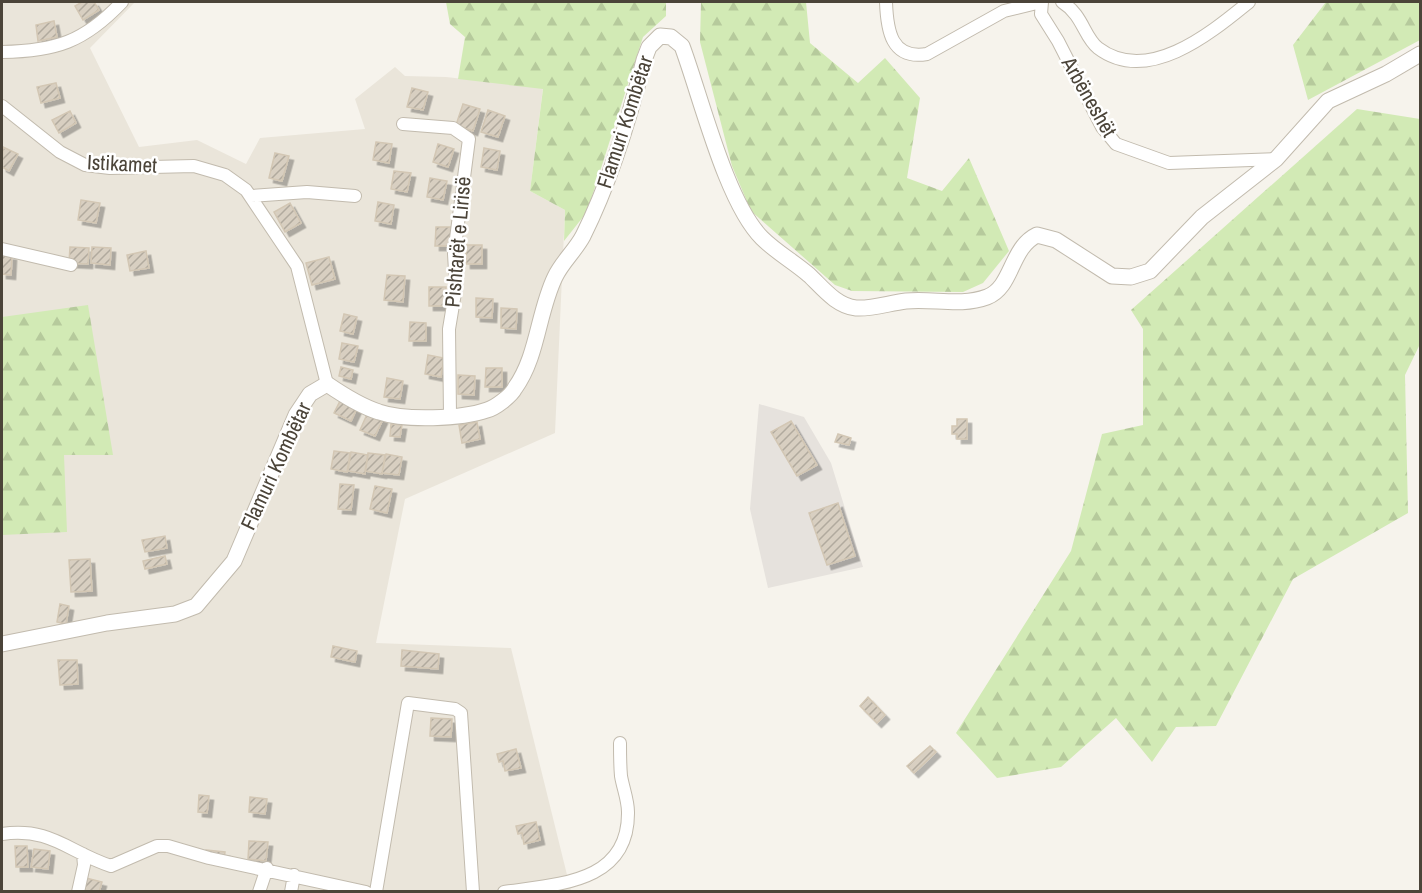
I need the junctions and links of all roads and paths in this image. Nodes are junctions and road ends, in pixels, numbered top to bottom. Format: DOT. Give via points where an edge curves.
graph roads {
  1 [pos="122,2"];
  2 [pos="886,2"];
  3 [pos="1041,2"];
  4 [pos="1062,2"];
  5 [pos="1249,2"];
  6 [pos="2,52"];
  7 [pos="1420,54"];
  8 [pos="2,106"];
  9 [pos="403,124"];
  10 [pos="1276,159"];
  11 [pos="251,196"];
  12 [pos="355,196"];
  13 [pos="2,249"];
  14 [pos="71,265"];
  15 [pos="327,384"];
  16 [pos="450,416"];
  17 [pos="2,644"];
  18 [pos="620,743"];
  19 [pos="2,834"];
  20 [pos="83,854"];
  21 [pos="267,868"];
  22 [pos="294,875"];
  23 [pos="78,891"];
  24 [pos="259,891"];
  25 [pos="291,891"];
  26 [pos="366,891"];
  27 [pos="376,891"];
  28 [pos="473,891"];
  29 [pos="504,891"];
  1 -- 6 [label="street" via="95,28 63,45"];
  2 -- 3 [label="street" via="886,25 896,45 903,53 915,56 927,54 1004,11"];
  3 -- 10 [label="street, Arbëneshët" via="1041,14 1102,127 1116,144 1169,163"];
  4 -- 5 [label="street, Arbëneshët" via="1072,8 1097,47 1136,61 1165,56 1193,44"];
  7 -- 10 [label="street" via="1328,101"];
  8 -- 11 [label="street, Istikamet" via="60,152 85,165 194,166 225,175"];
  9 -- 16 [label="street, Pishtarët e Lirisë" via="453,128 469,139 454,254 456,287 449,329"];
  10 -- 16 [label="street, Flamuri Kombëtar" via="1202,218 1162,262 1141,275 1112,276 1056,240 1037,236 1020,249 1006,279 990,296 961,303 906,301 854,308 827,294 762,238 747,218 734,195 682,46 660,36 649,47 644,60 612,171 581,239 550,286 531,354 514,390 488,410"];
  11 -- 12 [label="street" via="307,192"];
  11 -- 15 [label="street, Istikamet" via="297,266"];
  13 -- 14 [label="street"];
  15 -- 16 [label="street, Flamuri Kombëtar" via="380,413 403,417"];
  15 -- 17 [label="street, Flamuri Kombëtar" via="310,394 296,415 234,561 196,606 176,614"];
  18 -- 29 [label="street" via="628,811 625,841 606,868 561,884"];
  19 -- 20 [label="street" via="43,834"];
  20 -- 21 [label="street" via="111,866 157,846 168,846"];
  20 -- 23 [label="street"];
  21 -- 22 [label="street"];
  21 -- 24 [label="street"];
  22 -- 25 [label="street"];
  22 -- 26 [label="street"];
  27 -- 28 [label="street" via="408,703 461,713"];
}
